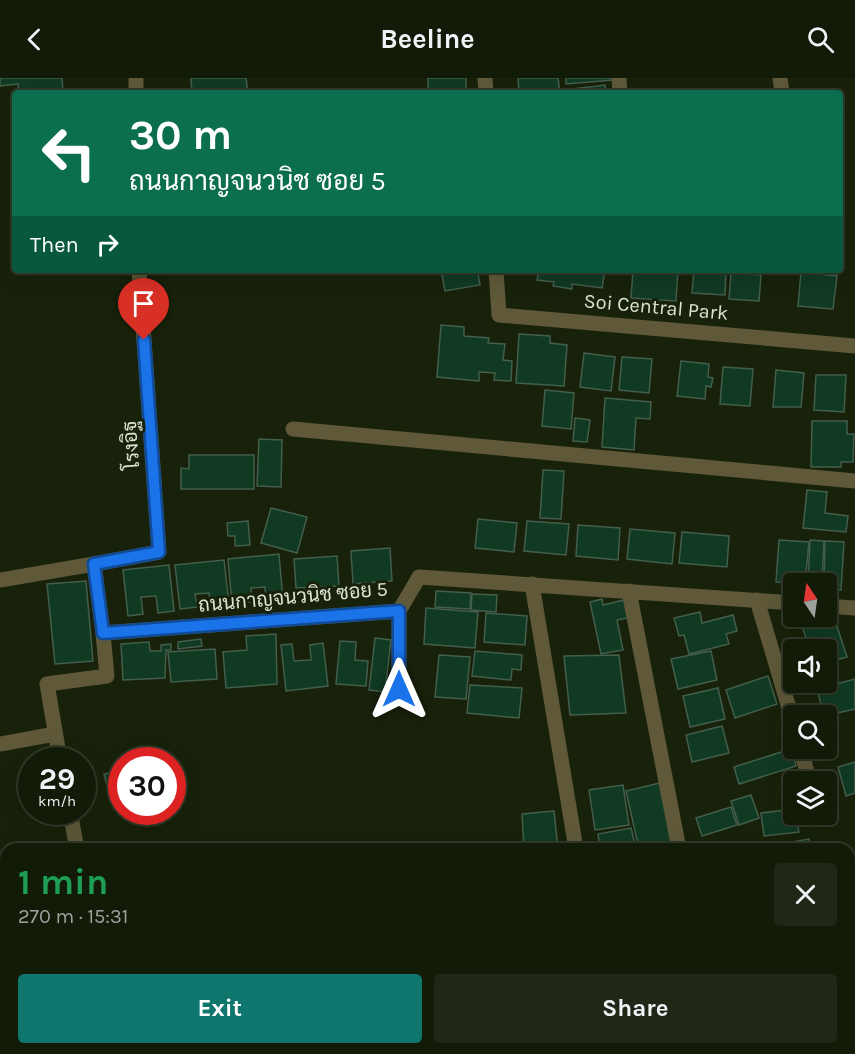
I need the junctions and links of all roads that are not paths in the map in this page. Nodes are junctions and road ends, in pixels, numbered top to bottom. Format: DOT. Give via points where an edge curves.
graph roads {
  1 [pos="140,273"];
  2 [pos="496,273"];
  3 [pos="855,346"];
  4 [pos="293,429"];
  5 [pos="855,481"];
  6 [pos="94,564"];
  7 [pos="0,580"];
  8 [pos="532,584"];
  9 [pos="629,591"];
  10 [pos="757,600"];
  11 [pos="783,602"];
  12 [pos="837,607"];
  13 [pos="855,608"];
  14 [pos="399,611"];
  15 [pos="103,633"];
  16 [pos="399,689"];
  17 [pos="788,705"];
  18 [pos="55,734"];
  19 [pos="0,744"];
  20 [pos="58,747"];
  21 [pos="72,825"];
  22 [pos="76,843"];
  23 [pos="575,843"];
  24 [pos="678,843"];
  1 -- 6 [label="street, โรงอิฐ" via="159,552"];
  2 -- 3 [label="street, Soi Central Park" via="499,315"];
  4 -- 5 [label="street"];
  6 -- 7 [label="street"];
  6 -- 15 [label="street"];
  8 -- 9 [label="street, ถนนกาญจนวนิช ซอย 5"];
  8 -- 14 [label="street, ถนนกาญจนวนิช ซอย 5" via="419,577"];
  8 -- 23 [label="street"];
  9 -- 10 [label="street, ถนนกาญจนวนิช ซอย 5"];
  9 -- 24 [label="street"];
  10 -- 11 [label="street, ถนนกาญจนวนิช ซอย 5"];
  10 -- 17 [label="street"];
  12 -- 13 [label="street"];
  14 -- 15 [label="street, ถนนกาญจนวนิช ซอย 5"];
  14 -- 16 [label="street"];
  15 -- 18 [label="street" via="107,676 46,684"];
  18 -- 19 [label="street"];
  18 -- 20 [label="street"];
  21 -- 22 [label="street"];
}
